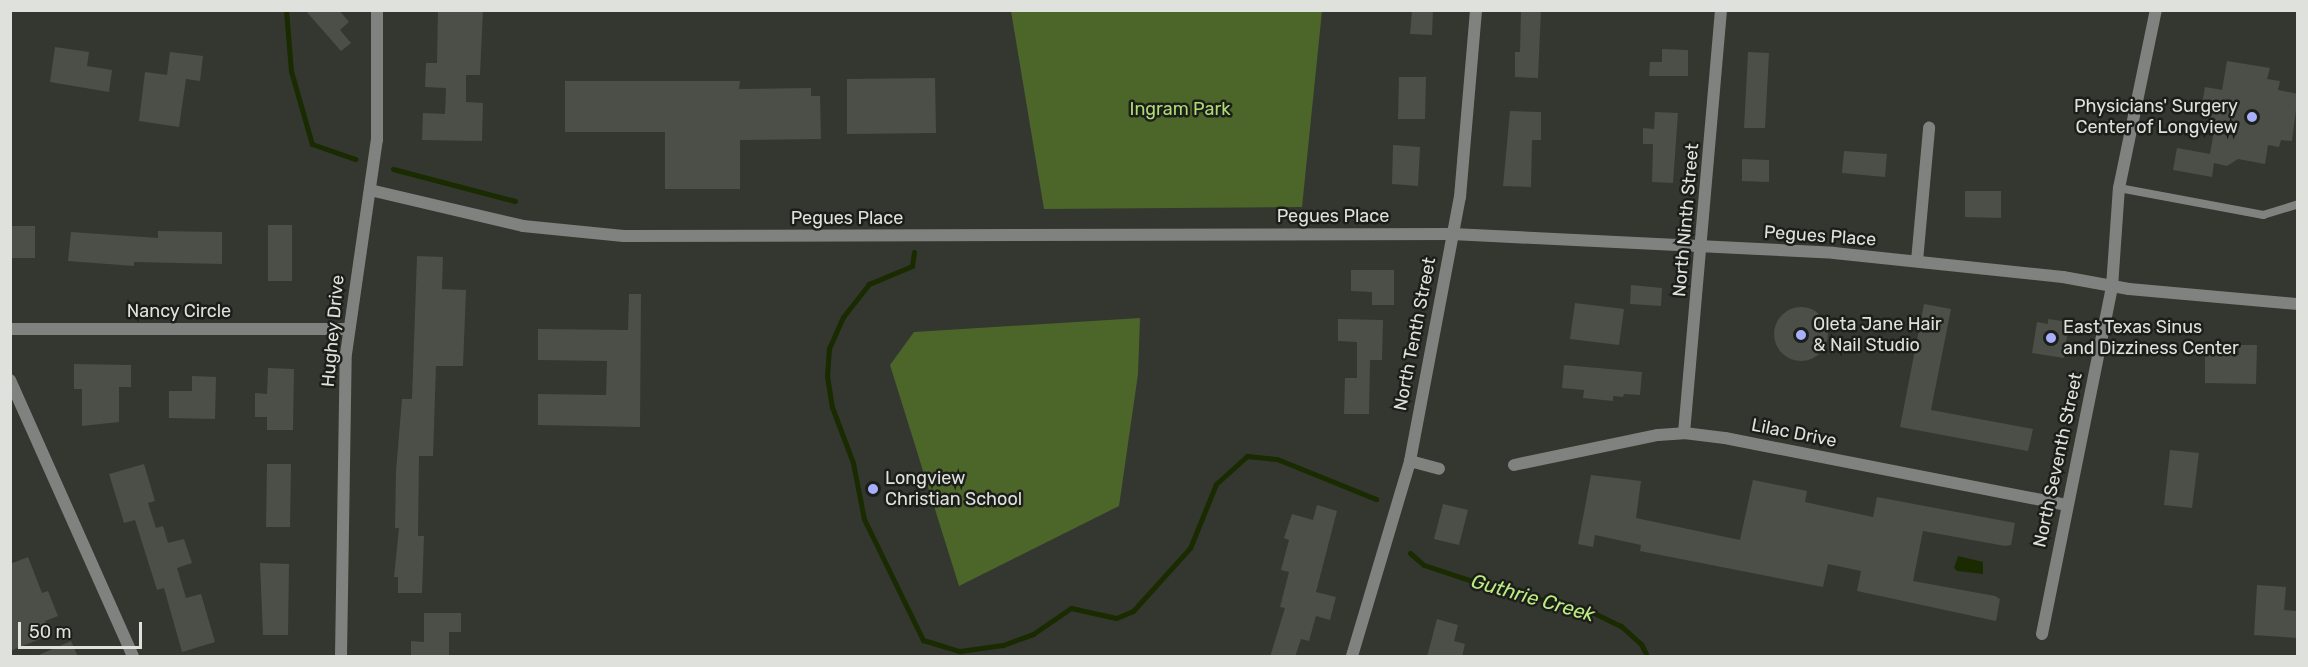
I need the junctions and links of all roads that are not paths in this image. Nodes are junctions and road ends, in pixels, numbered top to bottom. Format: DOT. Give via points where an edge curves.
graph roads {
  1 [pos="377,10"];
  2 [pos="1476,10"];
  3 [pos="1721,10"];
  4 [pos="2156,10"];
  5 [pos="1929,128"];
  6 [pos="2120,188"];
  7 [pos="370,190"];
  8 [pos="2298,204"];
  9 [pos="1452,234"];
  10 [pos="1702,246"];
  11 [pos="1917,261"];
  12 [pos="2112,286"];
  13 [pos="2298,304"];
  14 [pos="10,329"];
  15 [pos="348,329"];
  16 [pos="10,380"];
  17 [pos="1684,433"];
  18 [pos="1410,462"];
  19 [pos="1514,465"];
  20 [pos="1439,470"];
  21 [pos="2067,505"];
  22 [pos="2042,634"];
  23 [pos="133,657"];
  24 [pos="341,657"];
  25 [pos="1352,657"];
  1 -- 7 [label="street, Hughey Drive" via="378,131"];
  2 -- 9 [label="street, North Tenth Street" via="1460,197"];
  3 -- 10 [label="street, North Ninth Street"];
  4 -- 6 [label="street, North Seventh Street"];
  5 -- 11 [label="street"];
  6 -- 8 [label="lane" via="2263,215"];
  6 -- 12 [label="street, North Seventh Street"];
  7 -- 9 [label="street, Pegues Place" via="524,226 624,236"];
  7 -- 15 [label="street, Hughey Drive"];
  9 -- 10 [label="street, Pegues Place"];
  9 -- 18 [label="street, North Tenth Street"];
  10 -- 11 [label="street, Pegues Place"];
  10 -- 17 [label="street, North Ninth Street"];
  11 -- 12 [label="street, Pegues Place"];
  12 -- 13 [label="street, Pegues Place"];
  12 -- 21 [label="street, North Seventh Street"];
  14 -- 15 [label="street, Nancy Circle"];
  15 -- 24 [label="street, Hughey Drive"];
  16 -- 23 [label="street"];
  17 -- 19 [label="street, Lilac Drive"];
  17 -- 21 [label="street, Lilac Drive"];
  18 -- 20 [label="street"];
  18 -- 25 [label="street, North Tenth Street"];
  21 -- 22 [label="street, North Seventh Street"];
}
